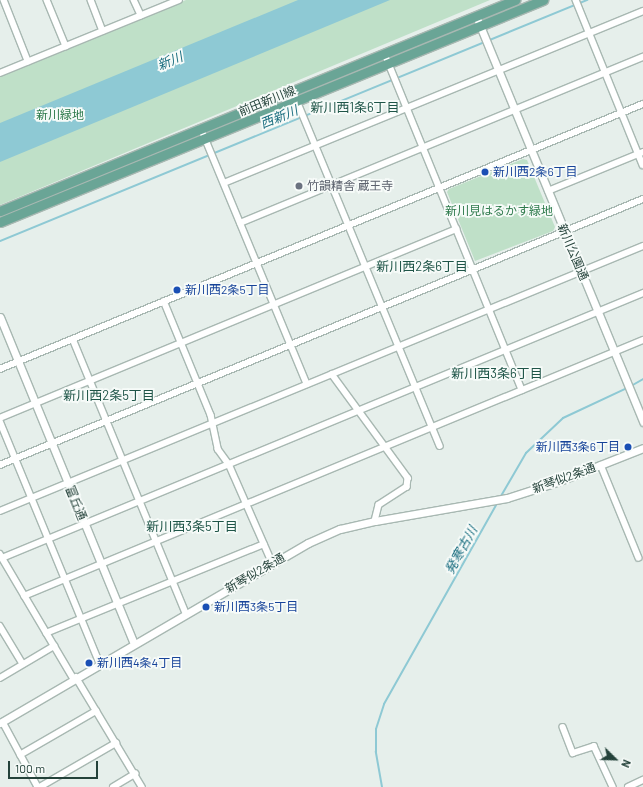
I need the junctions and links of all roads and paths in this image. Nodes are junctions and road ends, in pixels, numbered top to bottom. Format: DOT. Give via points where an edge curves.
graph roads {
  1 [pos="4,0"];
  2 [pos="47,0"];
  3 [pos="90,0"];
  4 [pos="134,0"];
  5 [pos="177,0"];
  6 [pos="515,0"];
  7 [pos="543,0"];
  8 [pos="576,0"];
  9 [pos="643,11"];
  10 [pos="141,16"];
  11 [pos="476,16"];
  12 [pos="480,26"];
  13 [pos="103,31"];
  14 [pos="589,32"];
  15 [pos="66,46"];
  16 [pos="385,54"];
  17 [pos="643,56"];
  18 [pos="28,61"];
  19 [pos="388,64"];
  20 [pos="498,70"];
  21 [pos="605,72"];
  22 [pos="0,73"];
  23 [pos="293,91"];
  24 [pos="297,102"];
  25 [pos="643,104"];
  26 [pos="407,108"];
  27 [pos="515,110"];
  28 [pos="622,113"];
  29 [pos="201,128"];
  30 [pos="206,139"];
  31 [pos="316,146"];
  32 [pos="423,148"];
  33 [pos="531,150"];
  34 [pos="641,153"];
  35 [pos="643,165"];
  36 [pos="224,183"];
  37 [pos="332,185"];
  38 [pos="440,188"];
  39 [pos="548,191"];
  40 [pos="643,199"];
  41 [pos="0,211"];
  42 [pos="0,222"];
  43 [pos="240,223"];
  44 [pos="349,225"];
  45 [pos="456,228"];
  46 [pos="564,231"];
  47 [pos="643,246"];
  48 [pos="256,263"];
  49 [pos="366,266"];
  50 [pos="473,269"];
  51 [pos="581,271"];
  52 [pos="643,294"];
  53 [pos="164,301"];
  54 [pos="273,304"];
  55 [pos="382,306"];
  56 [pos="490,309"];
  57 [pos="598,311"];
  58 [pos="0,317"];
  59 [pos="73,339"];
  60 [pos="643,340"];
  61 [pos="181,342"];
  62 [pos="290,344"];
  63 [pos="399,346"];
  64 [pos="506,349"];
  65 [pos="616,351"];
  66 [pos="18,362"];
  67 [pos="0,369"];
  68 [pos="332,374"];
  69 [pos="90,380"];
  70 [pos="198,382"];
  71 [pos="306,384"];
  72 [pos="416,387"];
  73 [pos="522,390"];
  74 [pos="35,403"];
  75 [pos="358,411"];
  76 [pos="0,419"];
  77 [pos="107,421"];
  78 [pos="643,422"];
  79 [pos="214,423"];
  80 [pos="432,427"];
  81 [pos="52,444"];
  82 [pos="440,446"];
  83 [pos="384,447"];
  84 [pos="643,448"];
  85 [pos="16,459"];
  86 [pos="123,460"];
  87 [pos="229,464"];
  88 [pos="0,465"];
  89 [pos="601,465"];
  90 [pos="68,483"];
  91 [pos="32,498"];
  92 [pos="140,501"];
  93 [pos="247,504"];
  94 [pos="0,511"];
  95 [pos="375,521"];
  96 [pos="85,524"];
  97 [pos="49,539"];
  98 [pos="157,542"];
  99 [pos="264,544"];
  100 [pos="1,556"];
  101 [pos="639,558"];
  102 [pos="272,562"];
  103 [pos="101,564"];
  104 [pos="65,579"];
  105 [pos="173,580"];
  106 [pos="24,596"];
  107 [pos="118,604"];
  108 [pos="186,613"];
  109 [pos="82,619"];
  110 [pos="0,626"];
  111 [pos="46,633"];
  112 [pos="134,644"];
  113 [pos="54,646"];
  114 [pos="23,664"];
  115 [pos="100,664"];
  116 [pos="0,678"];
  117 [pos="75,678"];
  118 [pos="96,711"];
  119 [pos="1,722"];
  120 [pos="563,727"];
  121 [pos="116,743"];
  122 [pos="20,755"];
  123 [pos="135,774"];
  124 [pos="643,780"];
  125 [pos="39,787"];
  126 [pos="113,787"];
  127 [pos="142,787"];
  128 [pos="613,787"];
  129 [pos="628,787"];
  1 -- 18 [label="street"];
  2 -- 15 [label="street"];
  3 -- 13 [label="street"];
  4 -- 10 [label="street"];
  5 -- 10 [label="street"];
  6 -- 11 [label="main road, 前田新川線"];
  7 -- 12 [label="main road, 前田新川線"];
  8 -- 14 [label="street"];
  9 -- 14 [label="street"];
  10 -- 13 [label="street"];
  11 -- 12 [label="street, 新川公園通"];
  11 -- 16 [label="main road, 前田新川線"];
  12 -- 19 [label="main road, 前田新川線"];
  12 -- 20 [label="street, 新川公園通"];
  13 -- 15 [label="street"];
  14 -- 20 [label="street"];
  14 -- 21 [label="street"];
  15 -- 18 [label="street"];
  16 -- 19 [label="street"];
  16 -- 23 [label="main road, 前田新川線"];
  17 -- 21 [label="street"];
  18 -- 22 [label="street"];
  19 -- 24 [label="main road, 前田新川線"];
  19 -- 26 [label="street"];
  20 -- 26 [label="street"];
  20 -- 27 [label="street, 新川公園通"];
  21 -- 27 [label="street"];
  21 -- 28 [label="street"];
  23 -- 24 [label="street"];
  23 -- 29 [label="main road, 前田新川線"];
  24 -- 30 [label="main road, 前田新川線"];
  24 -- 31 [label="street"];
  25 -- 28 [label="street"];
  26 -- 31 [label="street"];
  26 -- 32 [label="street"];
  27 -- 32 [label="street"];
  27 -- 33 [label="street, 新川公園通"];
  28 -- 33 [label="street"];
  28 -- 34 [label="street"];
  29 -- 30 [label="street"];
  29 -- 41 [label="main road, 前田新川線"];
  30 -- 36 [label="street"];
  30 -- 42 [label="main road, 前田新川線"];
  31 -- 36 [label="street"];
  31 -- 37 [label="street"];
  32 -- 37 [label="street"];
  32 -- 38 [label="street"];
  33 -- 38 [label="street"];
  33 -- 39 [label="street, 新川公園通"];
  34 -- 35 [label="street"];
  34 -- 39 [label="street"];
  36 -- 43 [label="street"];
  37 -- 43 [label="street"];
  37 -- 44 [label="street"];
  38 -- 44 [label="street"];
  38 -- 45 [label="street"];
  39 -- 46 [label="street, 新川公園通"];
  40 -- 46 [label="street"];
  43 -- 48 [label="street"];
  44 -- 48 [label="street"];
  44 -- 49 [label="street"];
  45 -- 49 [label="street"];
  45 -- 50 [label="street"];
  46 -- 50 [label="street"];
  46 -- 51 [label="street, 新川公園通"];
  47 -- 51 [label="street"];
  48 -- 53 [label="street"];
  48 -- 54 [label="street"];
  49 -- 54 [label="street"];
  49 -- 55 [label="street"];
  50 -- 55 [label="street"];
  50 -- 56 [label="street"];
  51 -- 56 [label="street"];
  51 -- 57 [label="street, 新川公園通"];
  52 -- 57 [label="street"];
  53 -- 59 [label="street"];
  53 -- 61 [label="street"];
  54 -- 61 [label="street"];
  54 -- 62 [label="street"];
  55 -- 62 [label="street"];
  55 -- 63 [label="street"];
  56 -- 63 [label="street"];
  56 -- 64 [label="street"];
  57 -- 64 [label="street"];
  57 -- 65 [label="street, 新川公園通"];
  58 -- 66 [label="street, 富丘通"];
  59 -- 66 [label="street"];
  59 -- 69 [label="street"];
  60 -- 65 [label="street"];
  61 -- 69 [label="street"];
  61 -- 70 [label="street"];
  62 -- 70 [label="street"];
  62 -- 71 [label="street"];
  63 -- 68 [label="street"];
  63 -- 72 [label="street"];
  64 -- 72 [label="street"];
  64 -- 73 [label="street"];
  65 -- 73 [label="street"];
  65 -- 78 [label="street, 新川公園通"];
  66 -- 67 [label="street"];
  66 -- 74 [label="street, 富丘通"];
  68 -- 71 [label="street"];
  68 -- 75 [label="street"];
  69 -- 74 [label="street"];
  69 -- 77 [label="street"];
  70 -- 77 [label="street"];
  70 -- 79 [label="street"];
  71 -- 79 [label="street"];
  72 -- 75 [label="street"];
  72 -- 80 [label="street"];
  73 -- 80 [label="street"];
  74 -- 76 [label="street"];
  74 -- 81 [label="street, 富丘通"];
  75 -- 83 [label="street"];
  75 -- 87 [label="street"];
  76 -- 85 [label="street"];
  77 -- 81 [label="street"];
  77 -- 86 [label="street"];
  79 -- 86 [label="street"];
  79 -- 87 [label="street" via="218,449"];
  80 -- 82 [label="street"];
  80 -- 83 [label="street"];
  81 -- 85 [label="street"];
  81 -- 90 [label="street, 富丘通"];
  83 -- 93 [label="street"];
  83 -- 95 [label="street" via="409,483 407,487 379,504"];
  84 -- 89 [label="street, 新琴似2条通"];
  85 -- 88 [label="street"];
  85 -- 91 [label="street"];
  86 -- 90 [label="street"];
  86 -- 92 [label="street"];
  87 -- 92 [label="street"];
  87 -- 93 [label="street"];
  89 -- 95 [label="street, 新琴似2条通" via="507,498"];
  89 -- 101 [label="street"];
  90 -- 91 [label="street"];
  90 -- 96 [label="street, 富丘通"];
  91 -- 94 [label="street"];
  91 -- 97 [label="street"];
  92 -- 96 [label="street"];
  92 -- 98 [label="street"];
  93 -- 98 [label="street"];
  93 -- 99 [label="street"];
  95 -- 102 [label="street, 新琴似2条通" via="340,529"];
  96 -- 97 [label="street"];
  96 -- 103 [label="street, 富丘通"];
  97 -- 100 [label="street"];
  97 -- 104 [label="street"];
  98 -- 103 [label="street"];
  98 -- 105 [label="street"];
  99 -- 102 [label="street"];
  99 -- 105 [label="street"];
  100 -- 106 [label="street"];
  102 -- 108 [label="street, 新琴似2条通"];
  103 -- 104 [label="street"];
  103 -- 107 [label="street, 富丘通"];
  104 -- 106 [label="street"];
  104 -- 109 [label="street"];
  105 -- 107 [label="street"];
  105 -- 108 [label="street"];
  106 -- 111 [label="street"];
  107 -- 109 [label="street"];
  107 -- 112 [label="street, 富丘通"];
  108 -- 112 [label="street, 新琴似2条通"];
  109 -- 111 [label="street"];
  109 -- 115 [label="street"];
  110 -- 114 [label="street"];
  111 -- 113 [label="street"];
  112 -- 115 [label="street, 新琴似2条通"];
  113 -- 114 [label="street"];
  113 -- 117 [label="street"];
  114 -- 116 [label="street"];
  115 -- 117 [label="street, 新琴似2条通"];
  117 -- 118 [label="street"];
  117 -- 119 [label="street, 新琴似2条通"];
  118 -- 121 [label="street"];
  118 -- 122 [label="street"];
  119 -- 122 [label="street"];
  120 -- 128 [label="street" via="573,754 594,746"];
  121 -- 123 [label="street"];
  121 -- 125 [label="street"];
  122 -- 125 [label="street"];
  123 -- 126 [label="street"];
  123 -- 127 [label="street"];
  124 -- 129 [label="street"];
}
